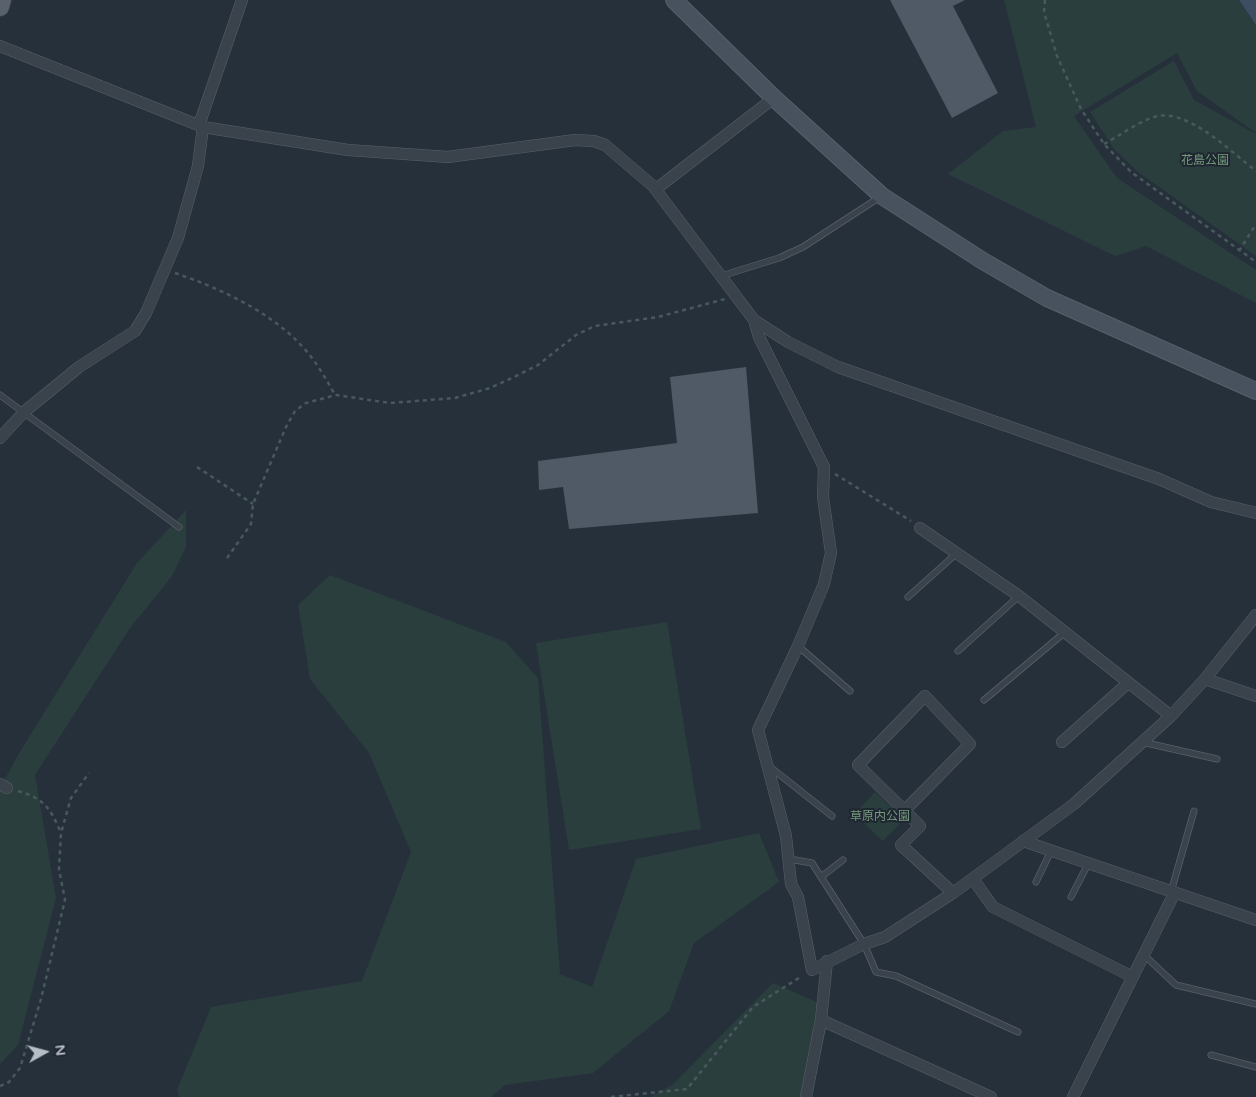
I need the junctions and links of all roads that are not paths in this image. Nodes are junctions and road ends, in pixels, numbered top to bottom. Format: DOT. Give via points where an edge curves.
graph roads {
  1 [pos="2,0"];
  2 [pos="242,0"];
  3 [pos="674,0"];
  4 [pos="0,7"];
  5 [pos="0,46"];
  6 [pos="774,98"];
  7 [pos="201,126"];
  8 [pos="656,189"];
  9 [pos="882,196"];
  10 [pos="721,276"];
  11 [pos="754,320"];
  12 [pos="1256,391"];
  13 [pos="0,396"];
  14 [pos="24,412"];
  15 [pos="0,438"];
  16 [pos="1256,513"];
  17 [pos="179,527"];
  18 [pos="920,528"];
  19 [pos="957,553"];
  20 [pos="1019,596"];
  21 [pos="908,597"];
  22 [pos="1256,615"];
  23 [pos="1064,633"];
  24 [pos="798,646"];
  25 [pos="958,651"];
  26 [pos="1204,679"];
  27 [pos="1128,683"];
  28 [pos="850,691"];
  29 [pos="1256,696"];
  30 [pos="984,700"];
  31 [pos="1170,716"];
  32 [pos="1062,742"];
  33 [pos="1142,742"];
  34 [pos="1217,759"];
  35 [pos="768,766"];
  36 [pos="904,811"];
  37 [pos="1194,811"];
  38 [pos="832,816"];
  39 [pos="1023,841"];
  40 [pos="1051,851"];
  41 [pos="789,859"];
  42 [pos="843,860"];
  43 [pos="1088,864"];
  44 [pos="821,877"];
  45 [pos="973,879"];
  46 [pos="1036,882"];
  47 [pos="953,893"];
  48 [pos="1172,893"];
  49 [pos="1071,897"];
  50 [pos="1256,920"];
  51 [pos="864,944"];
  52 [pos="1144,955"];
  53 [pos="827,961"];
  54 [pos="1133,977"];
  55 [pos="1256,1004"];
  56 [pos="821,1020"];
  57 [pos="1018,1032"];
  58 [pos="1211,1055"];
  59 [pos="1256,1067"];
  60 [pos="806,1097"];
  61 [pos="991,1097"];
  62 [pos="1073,1097"];
  1 -- 4 [label="main road"];
  2 -- 7 [label="street"];
  3 -- 6 [label="street"];
  5 -- 7 [label="street"];
  6 -- 8 [label="street"];
  6 -- 9 [label="street"];
  7 -- 8 [label="street" via="348,150 448,157 575,140 594,141 621,157"];
  7 -- 14 [label="street" via="198,166 178,238 135,331 79,367"];
  8 -- 10 [label="street"];
  9 -- 10 [label="lane" via="803,247 763,264"];
  9 -- 12 [label="street" via="1047,298"];
  10 -- 11 [label="street"];
  11 -- 16 [label="street" via="788,342 838,367 1158,479 1211,502"];
  11 -- 24 [label="street" via="759,337 824,467 823,497 830,564"];
  13 -- 14 [label="lane"];
  14 -- 15 [label="street"];
  14 -- 17 [label="lane"];
  18 -- 19 [label="street"];
  19 -- 20 [label="street"];
  19 -- 21 [label="lane"];
  20 -- 23 [label="street"];
  20 -- 25 [label="lane"];
  22 -- 26 [label="street"];
  23 -- 27 [label="street"];
  23 -- 30 [label="lane"];
  24 -- 28 [label="lane"];
  24 -- 35 [label="street" via="758,730"];
  26 -- 29 [label="street"];
  26 -- 31 [label="street"];
  27 -- 31 [label="street"];
  27 -- 32 [label="street"];
  31 -- 33 [label="street"];
  33 -- 34 [label="lane"];
  33 -- 39 [label="street" via="1074,804"];
  35 -- 38 [label="lane"];
  35 -- 41 [label="street"];
  36 -- 36 [label="street" via="970,744 924,696 858,765"];
  36 -- 47 [label="street" via="920,826 901,845"];
  37 -- 48 [label="lane"];
  39 -- 40 [label="street"];
  39 -- 45 [label="street"];
  40 -- 43 [label="street"];
  40 -- 46 [label="lane"];
  41 -- 44 [label="lane" via="812,862"];
  41 -- 53 [label="street" via="791,884 798,898 812,970"];
  42 -- 44 [label="lane"];
  43 -- 48 [label="street"];
  43 -- 49 [label="lane"];
  44 -- 51 [label="lane"];
  45 -- 47 [label="street"];
  45 -- 54 [label="street" via="993,906"];
  47 -- 51 [label="street" via="885,937"];
  48 -- 50 [label="street"];
  48 -- 52 [label="street"];
  51 -- 53 [label="street"];
  51 -- 57 [label="lane" via="876,972 896,976"];
  52 -- 54 [label="street"];
  52 -- 55 [label="lane" via="1176,985"];
  53 -- 56 [label="street"];
  54 -- 62 [label="street"];
  56 -- 60 [label="street"];
  56 -- 61 [label="street"];
  58 -- 59 [label="lane"];
}
